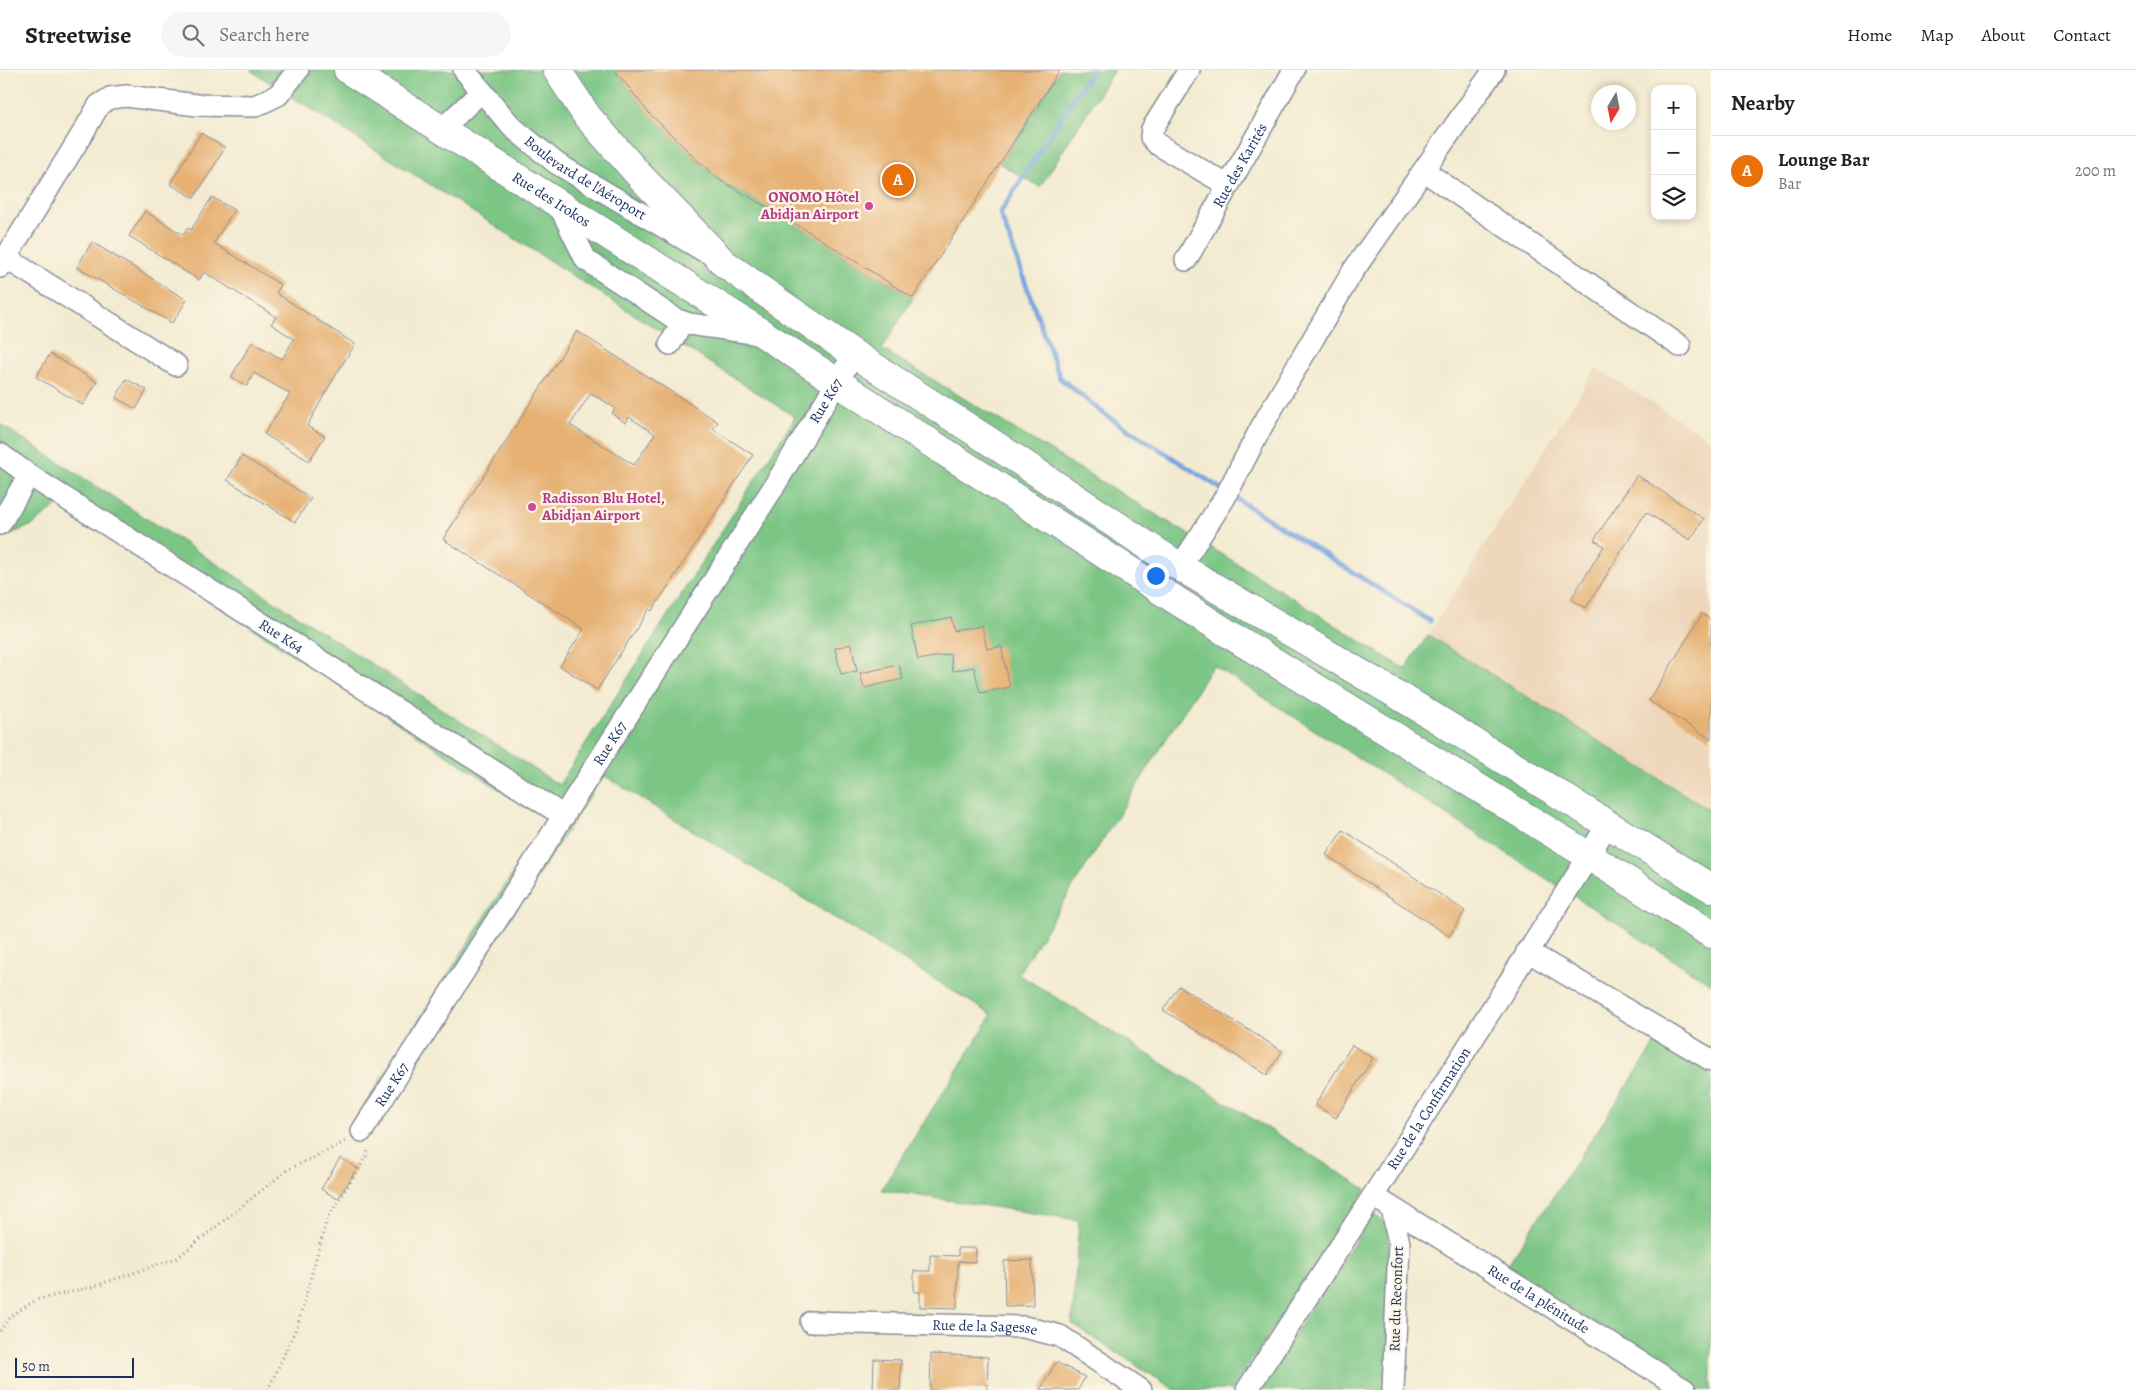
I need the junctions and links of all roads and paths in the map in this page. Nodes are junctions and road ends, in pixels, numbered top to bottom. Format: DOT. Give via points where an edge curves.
graph roads {
  1 [pos="298,70"];
  2 [pos="348,70"];
  3 [pos="464,70"];
  4 [pos="557,70"];
  5 [pos="1189,70"];
  6 [pos="1294,70"];
  7 [pos="1494,70"];
  8 [pos="482,91"];
  9 [pos="442,129"];
  10 [pos="1424,171"];
  11 [pos="1227,185"];
  12 [pos="558,203"];
  13 [pos="1186,260"];
  14 [pos="3,263"];
  15 [pos="725,264"];
  16 [pos="776,301"];
  17 [pos="682,322"];
  18 [pos="761,332"];
  19 [pos="670,344"];
  20 [pos="1680,346"];
  21 [pos="854,354"];
  22 [pos="176,365"];
  23 [pos="837,381"];
  24 [pos="0,454"];
  25 [pos="29,475"];
  26 [pos="0,524"];
  27 [pos="1180,567"];
  28 [pos="564,816"];
  29 [pos="1607,824"];
  30 [pos="1589,856"];
  31 [pos="1711,888"];
  32 [pos="1711,934"];
  33 [pos="1527,952"];
  34 [pos="1711,1060"];
  35 [pos="362,1130"];
  36 [pos="1373,1196"];
  37 [pos="1392,1208"];
  38 [pos="811,1322"];
  39 [pos="0,1331"];
  40 [pos="268,1390"];
  41 [pos="1141,1390"];
  42 [pos="1247,1390"];
  43 [pos="1393,1390"];
  44 [pos="1684,1390"];
  1 -- 14 [label="street" via="278,95 255,106 126,96 110,98 99,104"];
  2 -- 9 [label="main road, Rue des Irokos"];
  3 -- 8 [label="street, Boulevard de l'Aéroport"];
  4 -- 15 [label="main road" via="587,116"];
  5 -- 11 [label="street" via="1152,129 1151,138"];
  6 -- 11 [label="street, Rue des Karités"];
  7 -- 10 [label="street"];
  8 -- 9 [label="street"];
  8 -- 15 [label="street, Boulevard de l'Aéroport" via="512,127 556,163"];
  9 -- 12 [label="main road, Rue des Irokos"];
  10 -- 20 [label="street"];
  10 -- 27 [label="street" via="1352,271 1227,492"];
  11 -- 13 [label="street, Rue des Karités"];
  12 -- 17 [label="street" via="586,260"];
  12 -- 18 [label="main road, Rue des Irokos"];
  14 -- 22 [label="street"];
  15 -- 16 [label="main road"];
  16 -- 18 [label="main road"];
  16 -- 21 [label="main road"];
  17 -- 18 [label="street"];
  17 -- 19 [label="street"];
  18 -- 23 [label="main road, Rue des Irokos"];
  21 -- 23 [label="street, Rue K67"];
  21 -- 27 [label="main road"];
  23 -- 28 [label="street, Rue K67" via="773,488"];
  23 -- 30 [label="main road, Rue des Irokos" via="1224,631"];
  24 -- 25 [label="street, Rue K64"];
  25 -- 26 [label="street"];
  25 -- 28 [label="street, Rue K64"];
  27 -- 29 [label="main road"];
  28 -- 35 [label="street, Rue K67"];
  29 -- 30 [label="street, Rue de la Confirmation"];
  29 -- 31 [label="main road"];
  30 -- 32 [label="main road, Rue des Irokos"];
  30 -- 33 [label="street, Rue de la Confirmation"];
  33 -- 34 [label="street"];
  33 -- 36 [label="street, Rue de la Confirmation"];
  35 -- 39 [label="path" via="349,1141 287,1170 177,1258 92,1287 36,1300 11,1316"];
  35 -- 40 [label="path" via="368,1154 327,1219 298,1324"];
  36 -- 37 [label="street, Rue de la plénitude"];
  36 -- 42 [label="street, Rue de la Confirmation"];
  37 -- 43 [label="street, Rue du Reconfort" via="1399,1244"];
  37 -- 44 [label="street, Rue de la plénitude"];
  38 -- 41 [label="street, Rue de la Sagesse" via="1024,1327 1060,1336"];
}
